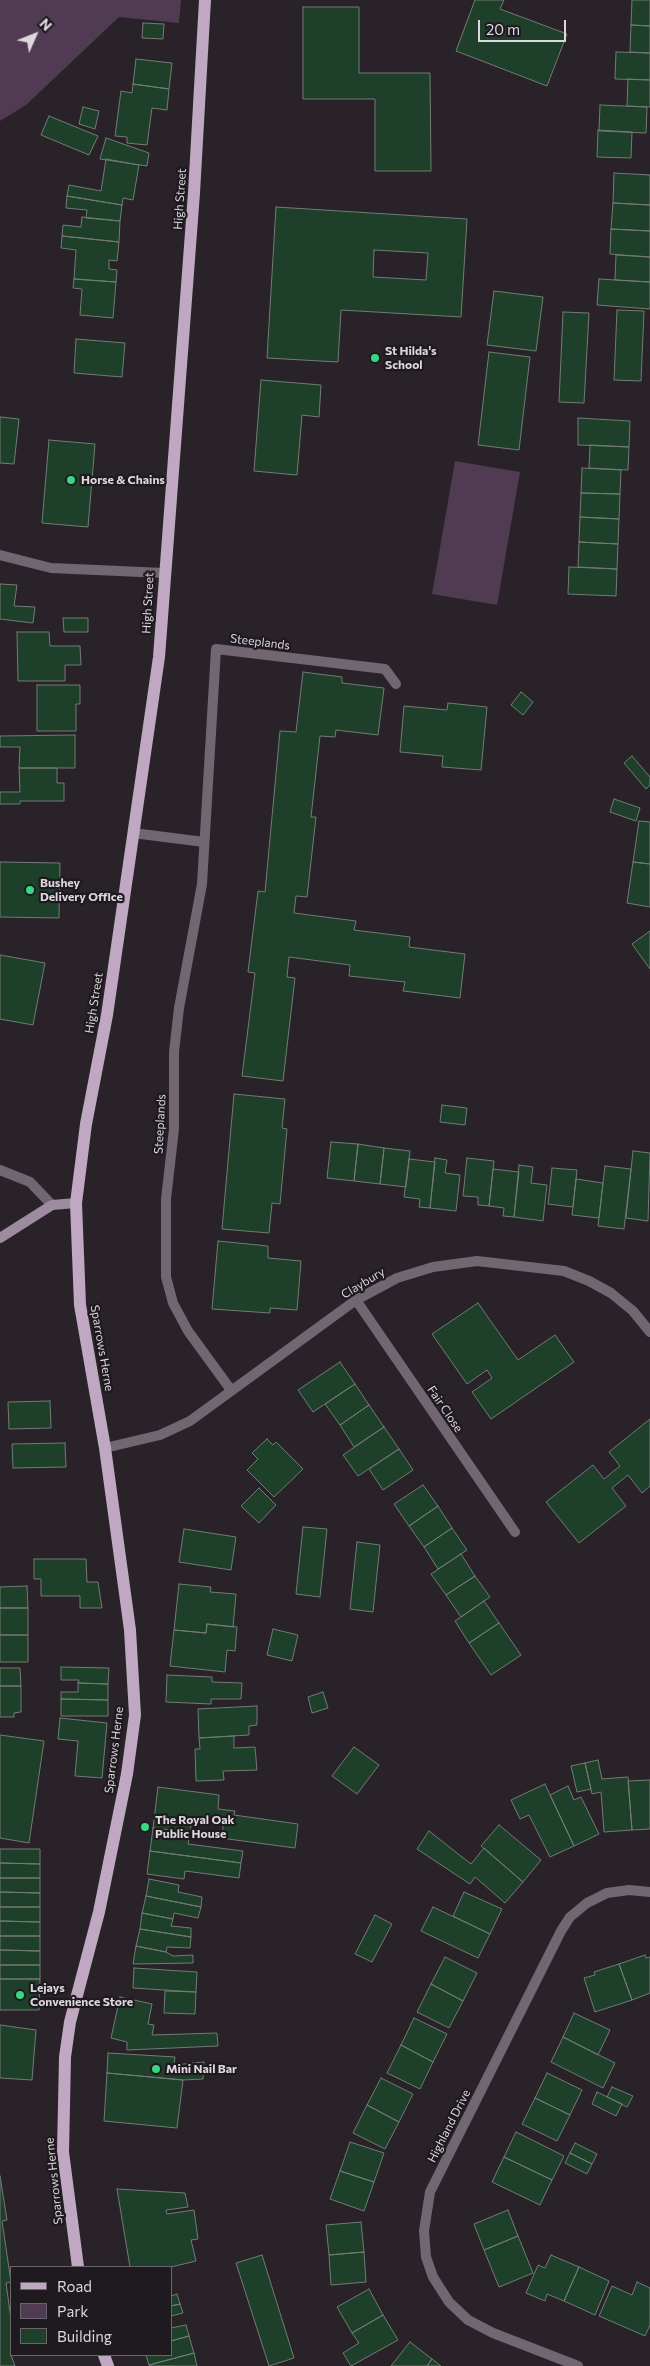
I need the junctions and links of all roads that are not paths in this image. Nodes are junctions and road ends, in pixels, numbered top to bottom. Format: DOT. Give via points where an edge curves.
graph roads {
  1 [pos="205,0"];
  2 [pos="0,555"];
  3 [pos="164,573"];
  4 [pos="396,684"];
  5 [pos="133,834"];
  6 [pos="204,842"];
  7 [pos="0,1170"];
  8 [pos="76,1202"];
  9 [pos="52,1205"];
  10 [pos="0,1238"];
  11 [pos="356,1300"];
  12 [pos="650,1332"];
  13 [pos="231,1390"];
  14 [pos="105,1448"];
  15 [pos="515,1532"];
  16 [pos="650,1892"];
  17 [pos="78,2266"];
  18 [pos="578,2366"];
  1 -- 3 [label="main road, High Street" via="194,193"];
  2 -- 3 [label="street" via="51,568"];
  3 -- 5 [label="main road, High Street" via="159,657"];
  4 -- 6 [label="street, Steeplands" via="385,669 216,649"];
  5 -- 6 [label="street"];
  5 -- 8 [label="main road, High Street"];
  6 -- 13 [label="street, Steeplands" via="202,884 174,1052 174,1129 166,1199 166,1277 172,1303 188,1332"];
  7 -- 9 [label="street" via="30,1182"];
  8 -- 9 [label="street"];
  8 -- 14 [label="main road, Sparrows Herne" via="80,1304"];
  9 -- 10 [label="street"];
  11 -- 12 [label="street, Claybury" via="397,1278 433,1267 477,1261 518,1264 564,1271 589,1281 633,1311"];
  11 -- 13 [label="street, Claybury"];
  11 -- 15 [label="street, Fair Close"];
  13 -- 14 [label="street, Claybury" via="190,1420 160,1435"];
  14 -- 17 [label="main road, Sparrows Herne" via="130,1630 135,1715 128,1774 99,1912 70,2022 65,2057 63,2152"];
  16 -- 18 [label="street, Highland Drive" via="608,1893 587,1902 570,1917 430,2192 424,2231 432,2277 468,2320"];
}
